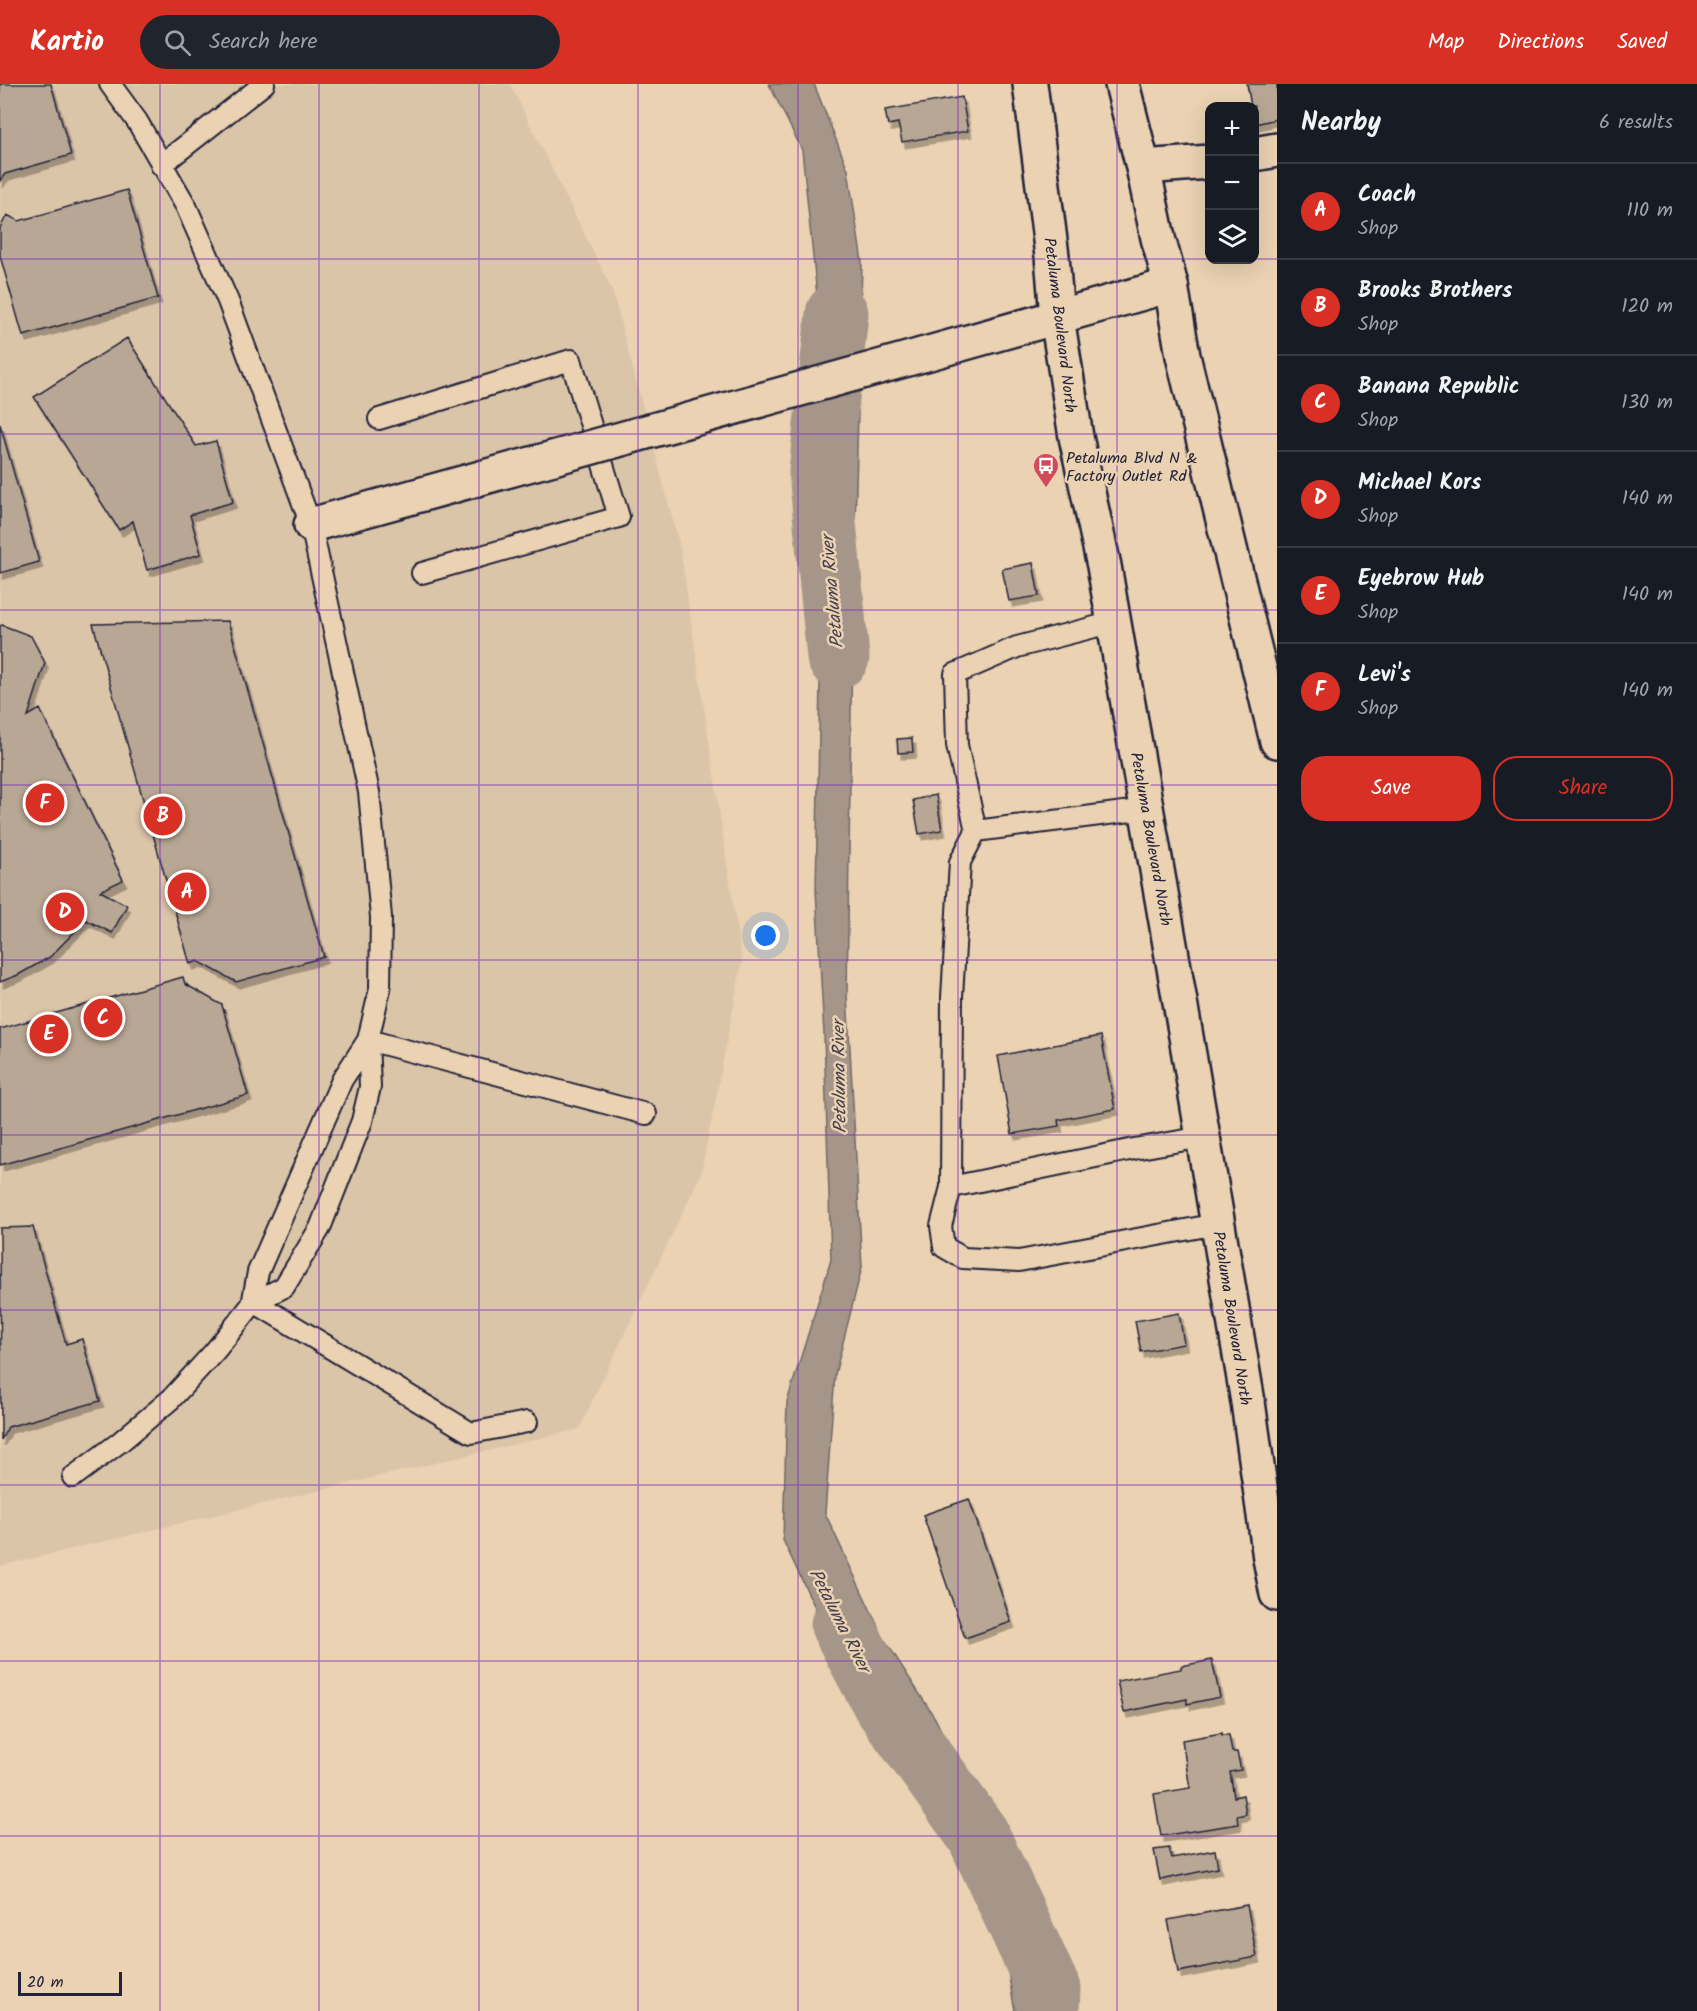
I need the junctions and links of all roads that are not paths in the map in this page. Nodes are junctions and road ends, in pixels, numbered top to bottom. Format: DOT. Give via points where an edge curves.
graph roads {
  1 [pos="110,84"];
  2 [pos="264,84"];
  3 [pos="1030,84"];
  4 [pos="1122,84"];
  5 [pos="1277,150"];
  6 [pos="1259,153"];
  7 [pos="1205,162"];
  8 [pos="161,165"];
  9 [pos="1143,167"];
  10 [pos="1172,285"];
  11 [pos="1057,317"];
  12 [pos="380,419"];
  13 [pos="311,525"];
  14 [pos="422,573"];
  15 [pos="1114,622"];
  16 [pos="1277,741"];
  17 [pos="1147,808"];
  18 [pos="976,831"];
  19 [pos="368,1040"];
  20 [pos="646,1114"];
  21 [pos="1203,1137"];
  22 [pos="951,1187"];
  23 [pos="1217,1224"];
  24 [pos="253,1304"];
  25 [pos="527,1422"];
  26 [pos="72,1477"];
  27 [pos="1277,1594"];
  1 -- 8 [label="lane" via="137,121"];
  2 -- 8 [label="lane"];
  3 -- 11 [label="main road, Petaluma Boulevard North"];
  4 -- 9 [label="main road"];
  5 -- 6 [label="main road"];
  7 -- 9 [label="main road"];
  8 -- 13 [label="lane" via="186,206 228,301"];
  9 -- 10 [label="main road"];
  10 -- 11 [label="main road"];
  10 -- 16 [label="main road" via="1183,356"];
  11 -- 13 [label="main road, bridge"];
  11 -- 15 [label="main road, Petaluma Boulevard North"];
  12 -- 14 [label="lane" via="571,360 619,517"];
  13 -- 19 [label="lane" via="369,792 381,917 380,989"];
  15 -- 17 [label="main road, Petaluma Boulevard North"];
  15 -- 18 [label="lane" via="1017,647 956,674 957,745"];
  17 -- 18 [label="lane"];
  17 -- 21 [label="main road, Petaluma Boulevard North"];
  18 -- 22 [label="lane" via="960,862 952,997"];
  19 -- 20 [label="lane"];
  19 -- 24 [label="lane" via="342,1080 258,1272"];
  19 -- 24 [label="lane" via="368,1100 320,1228 284,1287"];
  21 -- 22 [label="lane"];
  21 -- 23 [label="main road, Petaluma Boulevard North"];
  22 -- 23 [label="lane" via="941,1226 944,1247 963,1258 1019,1261"];
  23 -- 27 [label="main road, Petaluma Boulevard North"];
  24 -- 25 [label="lane" via="471,1433"];
  24 -- 26 [label="lane" via="171,1399"];
}
